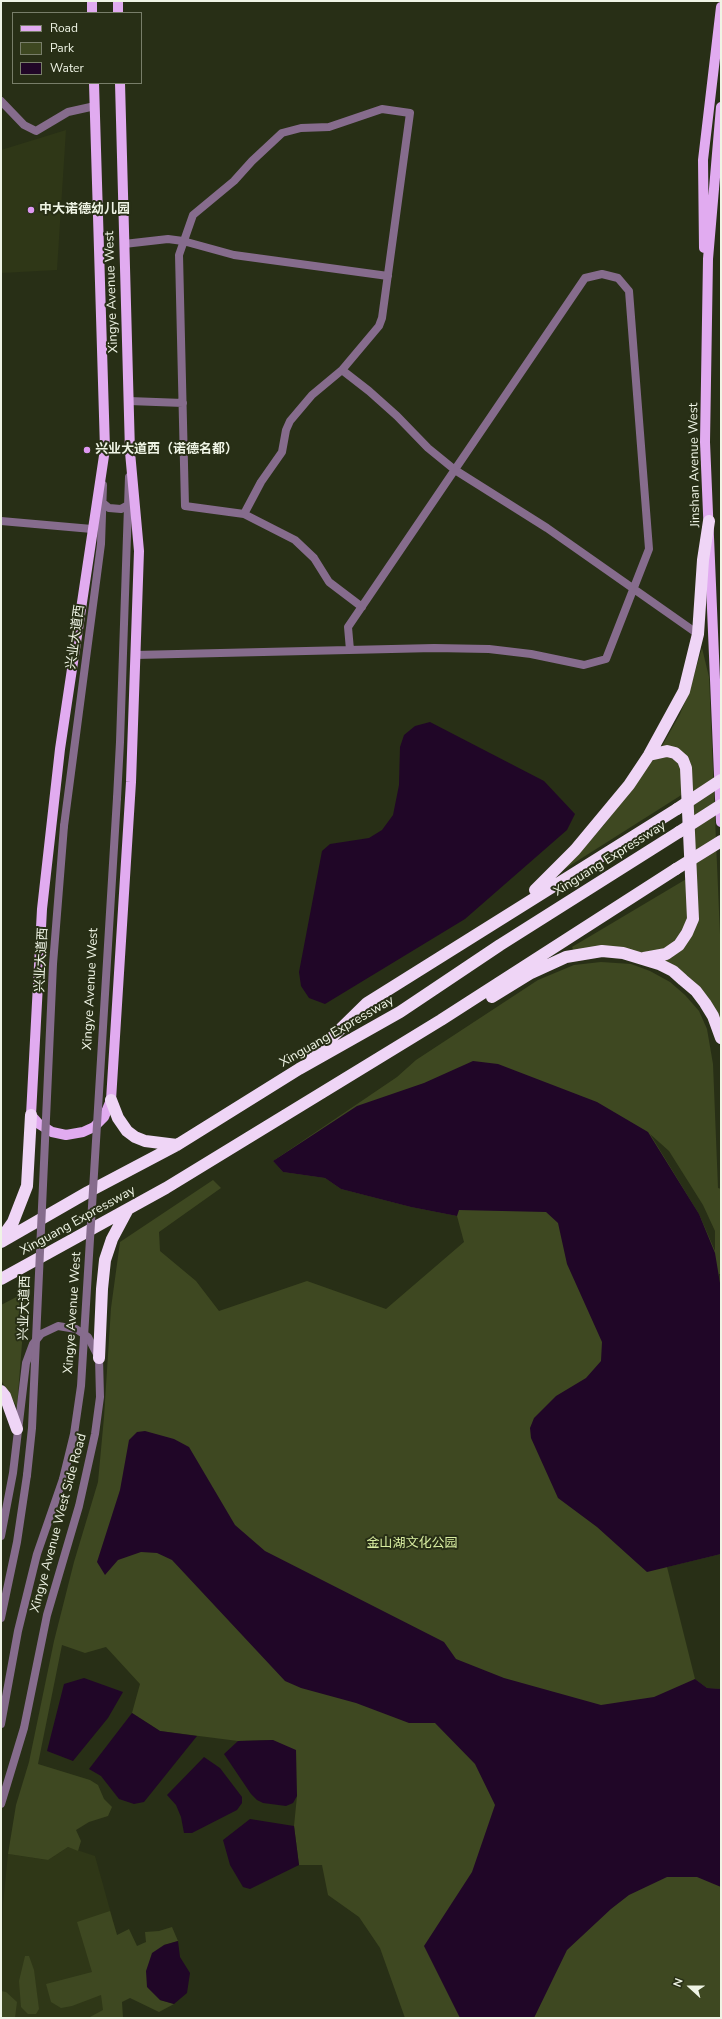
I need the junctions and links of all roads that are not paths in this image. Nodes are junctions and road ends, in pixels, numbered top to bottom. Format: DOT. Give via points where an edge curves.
graph roads {
  1 [pos="92,1"];
  2 [pos="118,1"];
  3 [pos="721,7"];
  4 [pos="92,12"];
  5 [pos="118,12"];
  6 [pos="94,84"];
  7 [pos="120,84"];
  8 [pos="1,101"];
  9 [pos="95,106"];
  10 [pos="721,107"];
  11 [pos="183,241"];
  12 [pos="124,244"];
  13 [pos="388,276"];
  14 [pos="707,300"];
  15 [pos="342,370"];
  16 [pos="129,401"];
  17 [pos="183,403"];
  18 [pos="105,449"];
  19 [pos="130,452"];
  20 [pos="455,470"];
  21 [pos="103,503"];
  22 [pos="128,505"];
  23 [pos="244,514"];
  24 [pos="1,521"];
  25 [pos="709,521"];
  26 [pos="92,529"];
  27 [pos="634,589"];
  28 [pos="362,607"];
  29 [pos="698,634"];
  30 [pos="350,650"];
  31 [pos="135,655"];
  32 [pos="649,756"];
  33 [pos="721,780"];
  34 [pos="721,805"];
  35 [pos="721,822"];
  36 [pos="721,841"];
  37 [pos="512,911"];
  38 [pos="644,958"];
  39 [pos="721,1038"];
  40 [pos="299,1069"];
  41 [pos="354,1073"];
  42 [pos="111,1100"];
  43 [pos="31,1115"];
  44 [pos="177,1145"];
  45 [pos="128,1209"];
  46 [pos="1,1241"];
  47 [pos="1,1279"];
  48 [pos="99,1358"];
  49 [pos="1,1391"];
  50 [pos="18,1429"];
  51 [pos="1,1536"];
  52 [pos="1,1618"];
  53 [pos="1,1724"];
  54 [pos="1,1804"];
  1 -- 4 [label="main road"];
  2 -- 5 [label="main road"];
  3 -- 14 [label="main road" via="703,160"];
  6 -- 9 [label="main road, Xingye Avenue West"];
  7 -- 12 [label="main road, Xingye Avenue West"];
  8 -- 9 [label="street" via="24,125 36,131 68,112"];
  9 -- 18 [label="main road, Xingye Avenue West"];
  10 -- 14 [label="main road, Jinshan Avenue West"];
  11 -- 12 [label="street" via="168,239"];
  11 -- 13 [label="street" via="234,255"];
  11 -- 13 [label="street" via="193,215 234,182 282,132 329,127 382,110 410,113"];
  11 -- 17 [label="street" via="179,255"];
  12 -- 16 [label="main road, Xingye Avenue West"];
  13 -- 15 [label="street" via="382,318"];
  14 -- 25 [label="main road, Jinshan Avenue West" via="705,442"];
  15 -- 20 [label="street" via="369,391 428,448"];
  15 -- 23 [label="street" via="312,395 290,421 282,452 261,482"];
  16 -- 17 [label="street"];
  16 -- 19 [label="main road, Xingye Avenue West"];
  17 -- 23 [label="street" via="185,506"];
  18 -- 21 [label="street, 兴业大道西"];
  18 -- 26 [label="main road, Xingye Avenue West"];
  19 -- 22 [label="street"];
  19 -- 31 [label="main road, Xingye Avenue West" via="139,551"];
  20 -- 27 [label="street" via="547,528"];
  20 -- 27 [label="street" via="585,278 602,274 618,278 629,291 649,549"];
  20 -- 28 [label="street"];
  21 -- 22 [label="street" via="109,508 121,509"];
  21 -- 52 [label="street, 兴业大道西, bridge" via="101,544 64,826 53,964 32,1428 17,1542"];
  22 -- 53 [label="street, Xingye Avenue West, bridge" via="117,798 82,1378 74,1434 18,1630"];
  23 -- 28 [label="street" via="295,540 314,558 329,582"];
  24 -- 26 [label="street"];
  25 -- 29 [label="highway" via="703,560"];
  25 -- 35 [label="main road, Jinshan Avenue West"];
  26 -- 43 [label="main road, Xingye Avenue West" via="60,749 42,909"];
  27 -- 29 [label="street"];
  27 -- 30 [label="street" via="606,659 584,665 531,654 489,649"];
  28 -- 30 [label="street" via="348,627"];
  29 -- 32 [label="highway" via="684,691"];
  30 -- 31 [label="street"];
  31 -- 42 [label="main road, Xingye Avenue West" via="131,782"];
  32 -- 37 [label="highway" via="625,790 575,850"];
  32 -- 38 [label="highway" via="667,750 683,760 686,768 692,919 679,946 666,954"];
  33 -- 37 [label="highway, bridge"];
  34 -- 40 [label="highway, Xinguang Expressway, bridge" via="500,945 400,1012"];
  36 -- 41 [label="highway, Xinguang Expressway, bridge"];
  37 -- 40 [label="highway" via="367,1004"];
  38 -- 39 [label="highway" via="673,971 696,991 713,1016"];
  38 -- 41 [label="highway" via="602,950 566,957 531,973 405,1052"];
  40 -- 44 [label="highway, Xinguang Expressway"];
  41 -- 45 [label="highway, Xinguang Expressway"];
  42 -- 43 [label="main road" via="104,1117 94,1127 83,1132 66,1135 52,1132"];
  42 -- 44 [label="highway" via="126,1131 146,1141"];
  43 -- 46 [label="highway" via="26,1186 14,1222"];
  44 -- 46 [label="highway, Xinguang Expressway"];
  45 -- 47 [label="highway, Xinguang Expressway"];
  45 -- 48 [label="highway" via="112,1239 105,1260"];
  48 -- 50 [label="street, Xingye Avenue West Side Road" via="88,1337 76,1329 58,1326 41,1334 33,1344 26,1363"];
  48 -- 54 [label="street, Xingye Avenue West Side Road" via="100,1397 95,1434 79,1506 47,1615 24,1728"];
  49 -- 50 [label="highway"];
  50 -- 51 [label="street, Xingye Avenue West Side Road"];
}
